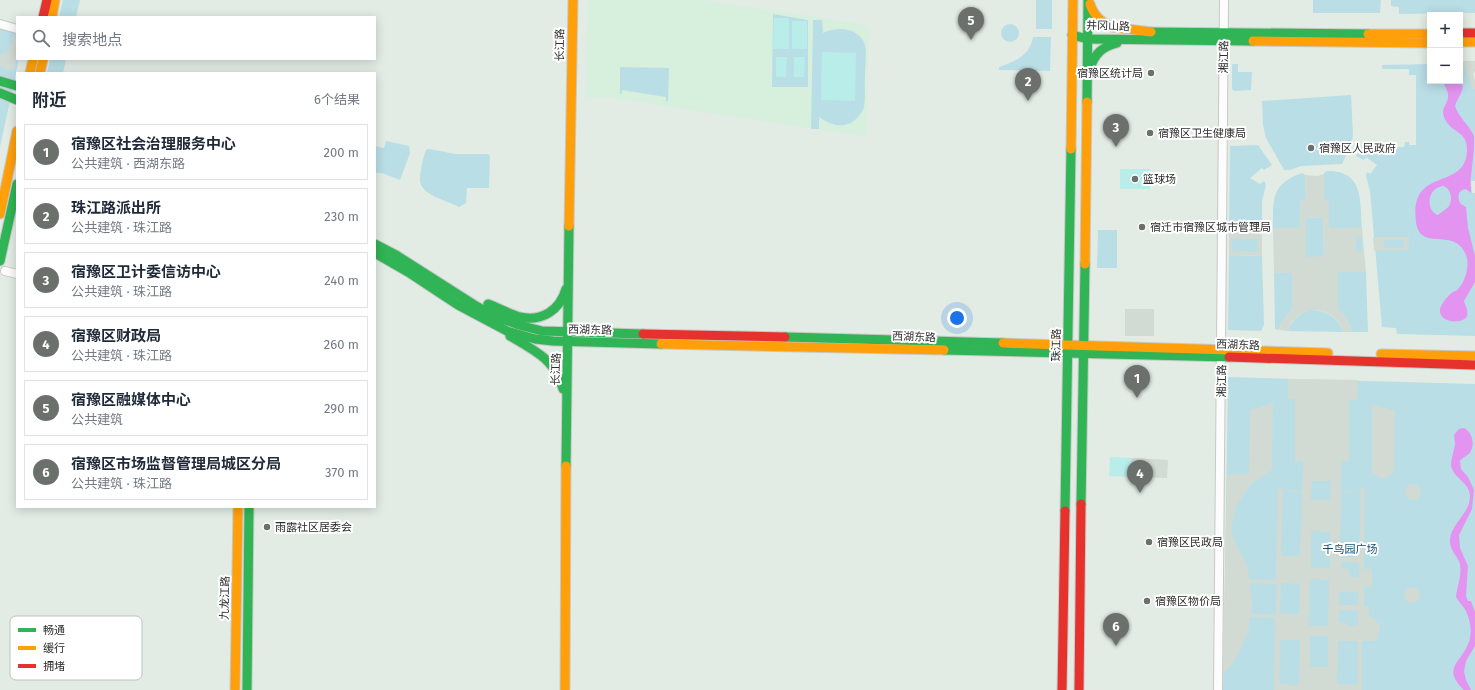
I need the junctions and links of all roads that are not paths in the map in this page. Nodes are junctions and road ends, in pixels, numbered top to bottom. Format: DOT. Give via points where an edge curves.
graph roads {
  1 [pos="47,0"];
  2 [pos="55,0"];
  3 [pos="573,0"];
  4 [pos="580,0"];
  5 [pos="1073,0"];
  6 [pos="1088,0"];
  7 [pos="1224,0"];
  8 [pos="43,16"];
  9 [pos="52,16"];
  10 [pos="0,24"];
  11 [pos="16,30"];
  12 [pos="1475,32"];
  13 [pos="1427,34"];
  14 [pos="1072,35"];
  15 [pos="1088,36"];
  16 [pos="1153,36"];
  17 [pos="1224,36"];
  18 [pos="1463,37"];
  19 [pos="1463,39"];
  20 [pos="1463,39"];
  21 [pos="1475,42"];
  22 [pos="1427,43"];
  23 [pos="1475,45"];
  24 [pos="33,60"];
  25 [pos="43,60"];
  26 [pos="30,72"];
  27 [pos="40,72"];
  28 [pos="0,81"];
  29 [pos="1087,81"];
  30 [pos="16,86"];
  31 [pos="0,93"];
  32 [pos="16,100"];
  33 [pos="16,136"];
  34 [pos="16,189"];
  35 [pos="0,214"];
  36 [pos="376,245"];
  37 [pos="376,254"];
  38 [pos="570,259"];
  39 [pos="0,261"];
  40 [pos="5,271"];
  41 [pos="16,274"];
  42 [pos="448,289"];
  43 [pos="458,305"];
  44 [pos="572,332"];
  45 [pos="572,342"];
  46 [pos="1068,349"];
  47 [pos="1084,350"];
  48 [pos="1222,353"];
  49 [pos="1475,355"];
  50 [pos="1441,364"];
  51 [pos="1475,365"];
  52 [pos="1475,370"];
  53 [pos="567,412"];
  54 [pos="238,508"];
  55 [pos="249,508"];
  56 [pos="235,690"];
  57 [pos="247,690"];
  58 [pos="565,690"];
  59 [pos="573,690"];
  60 [pos="1062,690"];
  61 [pos="1079,690"];
  62 [pos="1218,690"];
  1 -- 8 [label="street"];
  2 -- 9 [label="street"];
  3 -- 38 [label="street, 长江路"];
  4 -- 44 [label="street, 长江路"];
  5 -- 14 [label="street, 珠江路"];
  6 -- 15 [label="street"];
  6 -- 16 [label="street" via="1094,14 1107,25"];
  7 -- 17 [label="street, 湘江路"];
  10 -- 11 [label="street"];
  12 -- 18 [label="street"];
  13 -- 17 [label="street, 井冈山路"];
  14 -- 15 [label="street, 井冈山路"];
  14 -- 46 [label="street, 珠江路"];
  15 -- 16 [label="street, 井冈山路"];
  15 -- 29 [label="street"];
  16 -- 17 [label="street, 井冈山路"];
  16 -- 29 [label="street" via="1117,43 1098,51 1091,62"];
  17 -- 22 [label="street, 井冈山路"];
  17 -- 48 [label="street, 湘江路"];
  19 -- 21 [label="street"];
  20 -- 23 [label="street"];
  24 -- 26 [label="street"];
  25 -- 27 [label="street"];
  28 -- 30 [label="street"];
  29 -- 47 [label="street"];
  31 -- 32 [label="street"];
  33 -- 35 [label="street"];
  34 -- 39 [label="street"];
  36 -- 42 [label="street, 西湖东路"];
  37 -- 43 [label="street, 西湖东路"];
  38 -- 42 [label="street" via="563,300 546,316 520,317"];
  38 -- 44 [label="street, 长江路"];
  40 -- 41 [label="street"];
  42 -- 44 [label="street, 西湖东路" via="517,325 542,331"];
  43 -- 45 [label="street, 西湖东路" via="520,335"];
  43 -- 53 [label="street" via="539,354 552,365 562,380"];
  44 -- 45 [label="street, 长江路"];
  44 -- 46 [label="street, 西湖东路"];
  45 -- 46 [label="street, 西湖东路"];
  45 -- 53 [label="street, 长江路"];
  45 -- 59 [label="street, 长江路"];
  46 -- 47 [label="street, 西湖东路"];
  46 -- 60 [label="street, 珠江路"];
  47 -- 48 [label="street, 西湖东路"];
  47 -- 61 [label="street"];
  48 -- 49 [label="street, 西湖东路"];
  48 -- 50 [label="street, 西湖东路"];
  48 -- 62 [label="street, 湘江路"];
  50 -- 51 [label="street, 西湖东路"];
  50 -- 52 [label="street"];
  53 -- 58 [label="street, 长江路"];
  54 -- 56 [label="street, 九龙江路"];
  55 -- 57 [label="street, 九龙江路"];
}
